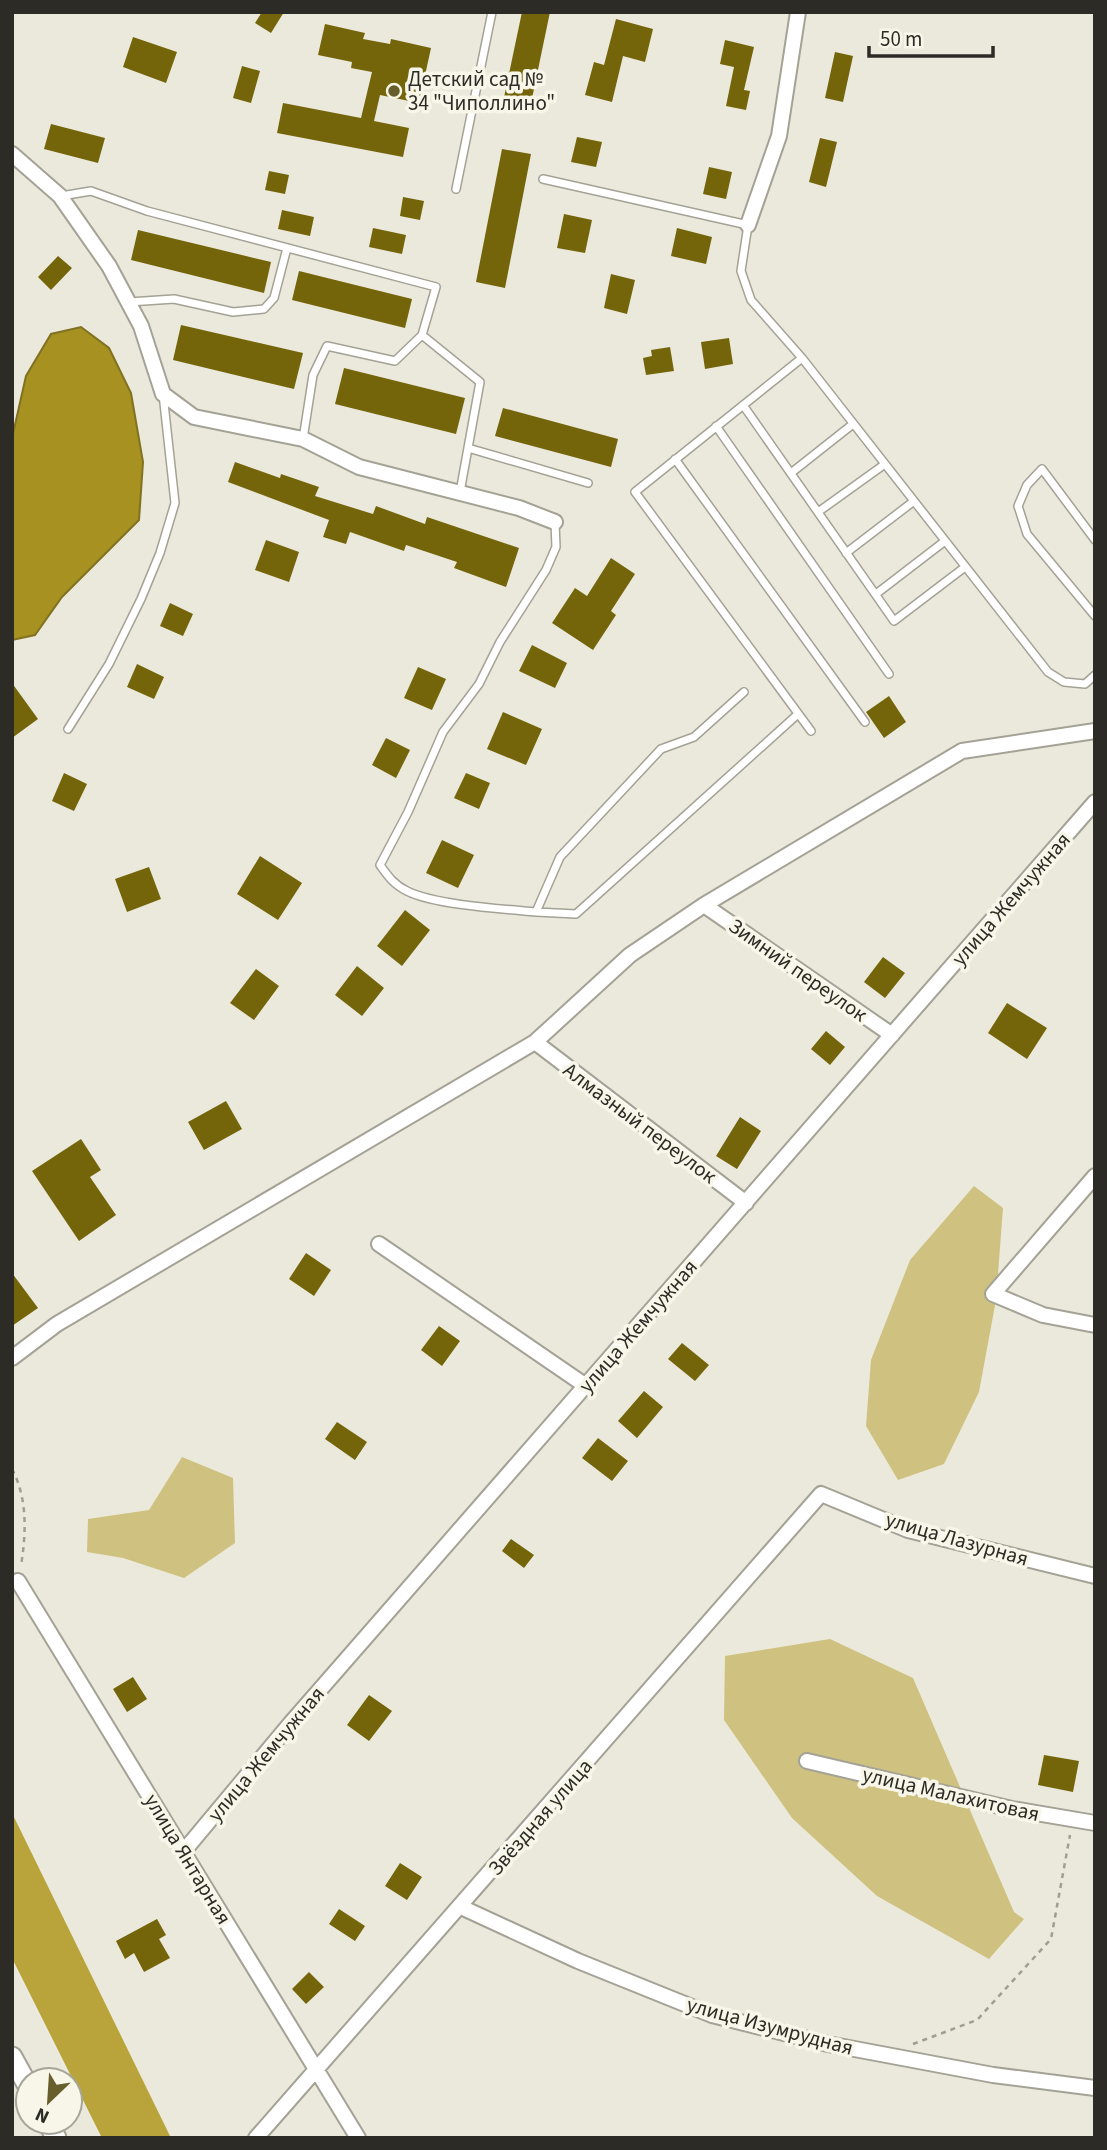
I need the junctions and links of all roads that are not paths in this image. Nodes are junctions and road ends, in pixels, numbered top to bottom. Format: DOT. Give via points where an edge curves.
graph roads {
  1 [pos="492,12"];
  2 [pos="798,12"];
  3 [pos="12,154"];
  4 [pos="543,179"];
  5 [pos="456,189"];
  6 [pos="60,196"];
  7 [pos="748,225"];
  8 [pos="287,248"];
  9 [pos="129,302"];
  10 [pos="422,335"];
  11 [pos="802,358"];
  12 [pos="163,394"];
  13 [pos="743,405"];
  14 [pos="853,424"];
  15 [pos="716,426"];
  16 [pos="303,439"];
  17 [pos="468,448"];
  18 [pos="674,459"];
  19 [pos="885,464"];
  20 [pos="791,473"];
  21 [pos="588,483"];
  22 [pos="460,492"];
  23 [pos="914,501"];
  24 [pos="818,512"];
  25 [pos="555,522"];
  26 [pos="1095,540"];
  27 [pos="945,541"];
  28 [pos="846,552"];
  29 [pos="965,566"];
  30 [pos="876,594"];
  31 [pos="1095,616"];
  32 [pos="889,674"];
  33 [pos="1095,674"];
  34 [pos="744,692"];
  35 [pos="798,714"];
  36 [pos="865,722"];
  37 [pos="68,729"];
  38 [pos="811,731"];
  39 [pos="1095,731"];
  40 [pos="1095,802"];
  41 [pos="704,905"];
  42 [pos="536,912"];
  43 [pos="892,1035"];
  44 [pos="536,1042"];
  45 [pos="1095,1176"];
  46 [pos="746,1203"];
  47 [pos="379,1244"];
  48 [pos="1095,1325"];
  49 [pos="12,1358"];
  50 [pos="586,1386"];
  51 [pos="821,1494"];
  52 [pos="1095,1576"];
  53 [pos="19,1581"];
  54 [pos="807,1761"];
  55 [pos="1095,1824"];
  56 [pos="184,1852"];
  57 [pos="461,1907"];
  58 [pos="317,2070"];
  59 [pos="1095,2088"];
  60 [pos="256,2138"];
  61 [pos="358,2138"];
  1 -- 5 [label="lane"];
  2 -- 7 [label="street" via="779,136"];
  3 -- 6 [label="street"];
  4 -- 7 [label="lane"];
  6 -- 8 [label="lane" via="91,191 146,211"];
  6 -- 9 [label="street"];
  7 -- 11 [label="lane" via="741,271 751,300"];
  8 -- 9 [label="lane" via="274,298 264,309 233,312 174,299"];
  8 -- 10 [label="lane" via="436,287"];
  9 -- 12 [label="street"];
  10 -- 16 [label="lane" via="395,361 327,346 313,375"];
  10 -- 17 [label="lane" via="481,382"];
  11 -- 13 [label="lane"];
  11 -- 14 [label="lane"];
  12 -- 16 [label="street" via="194,417"];
  12 -- 37 [label="lane" via="175,503 141,599 109,664"];
  13 -- 15 [label="lane"];
  13 -- 20 [label="lane"];
  14 -- 19 [label="lane"];
  14 -- 20 [label="lane"];
  15 -- 18 [label="lane"];
  15 -- 32 [label="lane"];
  16 -- 22 [label="street" via="359,467"];
  17 -- 21 [label="lane"];
  17 -- 22 [label="lane"];
  18 -- 35 [label="lane" via="635,492"];
  18 -- 36 [label="lane"];
  19 -- 23 [label="lane"];
  19 -- 24 [label="lane"];
  20 -- 24 [label="lane"];
  22 -- 25 [label="street"];
  23 -- 27 [label="lane"];
  23 -- 28 [label="lane"];
  24 -- 28 [label="lane"];
  25 -- 42 [label="lane" via="556,547 546,570 479,684 443,732 380,865 408,892 485,908"];
  26 -- 31 [label="lane" via="1042,469 1027,485 1018,506 1027,534"];
  27 -- 29 [label="lane"];
  27 -- 30 [label="lane"];
  28 -- 30 [label="lane"];
  29 -- 30 [label="lane" via="894,621"];
  29 -- 33 [label="lane" via="1048,672 1063,682 1085,684"];
  34 -- 42 [label="lane" via="694,737 661,749 560,857"];
  35 -- 38 [label="lane"];
  35 -- 42 [label="lane" via="576,914"];
  39 -- 41 [label="street" via="962,751"];
  40 -- 43 [label="street, улица Жемчужная"];
  41 -- 43 [label="street, Зимний переулок"];
  41 -- 44 [label="street" via="630,956"];
  43 -- 46 [label="street, улица Жемчужная"];
  44 -- 46 [label="street, Алмазный переулок"];
  44 -- 49 [label="street" via="57,1324"];
  45 -- 48 [label="street" via="993,1294 1043,1314"];
  46 -- 50 [label="street, улица Жемчужная"];
  47 -- 50 [label="street"];
  50 -- 56 [label="street, улица Жемчужная"];
  51 -- 52 [label="street, улица Лазурная" via="908,1530"];
  51 -- 57 [label="street, Звёздная улица"];
  53 -- 56 [label="street, улица Янтарная"];
  54 -- 55 [label="street, улица Малахитовая"];
  56 -- 58 [label="street, улица Янтарная"];
  57 -- 58 [label="street, Звёздная улица"];
  57 -- 59 [label="street, улица Изумрудная" via="712,2015 883,2055"];
  58 -- 60 [label="street, Звёздная улица"];
  58 -- 61 [label="street, улица Янтарная"];
}
